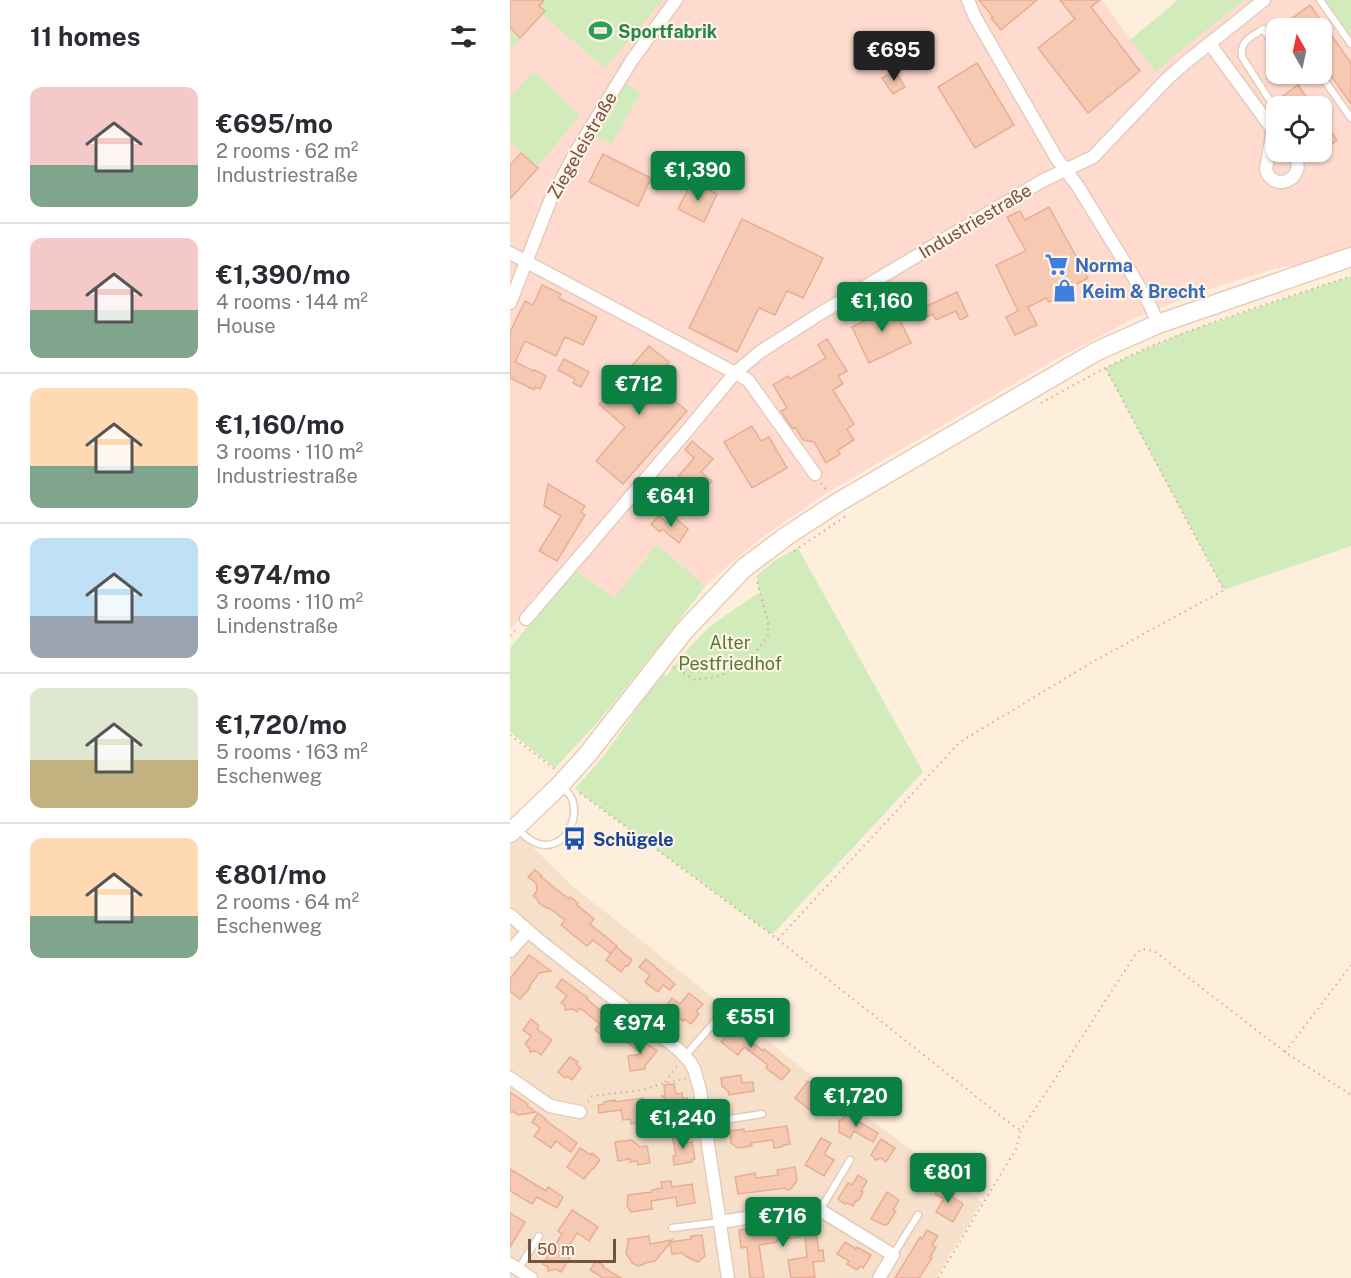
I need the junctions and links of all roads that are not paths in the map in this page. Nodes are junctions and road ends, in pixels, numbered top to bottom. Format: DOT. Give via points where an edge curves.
graph roads {
  1 [pos="676,0"];
  2 [pos="968,0"];
  3 [pos="1264,0"];
  4 [pos="1320,0"];
  5 [pos="1266,33"];
  6 [pos="1210,44"];
  7 [pos="1351,44"];
  8 [pos="1327,84"];
  9 [pos="1267,96"];
  10 [pos="1351,118"];
  11 [pos="1266,120"];
  12 [pos="1268,162"];
  13 [pos="1296,162"];
  14 [pos="1299,162"];
  15 [pos="1297,166"];
  16 [pos="1066,170"];
  17 [pos="510,253"];
  18 [pos="1351,257"];
  19 [pos="527,262"];
  20 [pos="510,303"];
  21 [pos="1158,324"];
  22 [pos="735,373"];
  23 [pos="815,474"];
  24 [pos="526,619"];
  25 [pos="565,785"];
  26 [pos="513,830"];
  27 [pos="510,915"];
  28 [pos="528,931"];
  29 [pos="510,951"];
  30 [pos="726,1009"];
  31 [pos="685,1056"];
  32 [pos="510,1078"];
  33 [pos="580,1112"];
  34 [pos="762,1114"];
  35 [pos="705,1123"];
  36 [pos="850,1160"];
  37 [pos="820,1210"];
  38 [pos="918,1215"];
  39 [pos="720,1222"];
  40 [pos="672,1228"];
  41 [pos="539,1236"];
  42 [pos="893,1255"];
  43 [pos="514,1267"];
  44 [pos="531,1278"];
  45 [pos="728,1278"];
  46 [pos="879,1278"];
  1 -- 19 [label="street, Ziegeleistraße" via="632,60 576,152 550,201"];
  2 -- 16 [label="street"];
  3 -- 6 [label="street, Industriestraße"];
  4 -- 7 [label="lane"];
  5 -- 9 [label="lane" via="1263,29 1241,48 1242,57"];
  6 -- 11 [label="street"];
  6 -- 16 [label="street, Industriestraße" via="1167,79 1093,157"];
  8 -- 10 [label="lane"];
  12 -- 15 [label="street" via="1267,175 1279,182 1292,178"];
  13 -- 15 [label="street"];
  14 -- 15 [label="lane"];
  16 -- 21 [label="street" via="1127,266"];
  16 -- 22 [label="street, Industriestraße" via="820,313"];
  17 -- 19 [label="street"];
  18 -- 21 [label="street"];
  19 -- 20 [label="street, Ziegeleistraße"];
  19 -- 22 [label="street"];
  21 -- 25 [label="street" via="1088,356 837,503 744,568 685,630"];
  22 -- 23 [label="street" via="748,380"];
  22 -- 24 [label="street, Industriestraße"];
  25 -- 26 [label="street"];
  25 -- 26 [label="lane" via="574,806 573,822 559,841 538,844"];
  27 -- 28 [label="street"];
  28 -- 29 [label="street"];
  28 -- 31 [label="street"];
  30 -- 31 [label="lane"];
  31 -- 35 [label="street" via="697,1078"];
  32 -- 33 [label="street" via="550,1106"];
  34 -- 35 [label="lane"];
  35 -- 39 [label="street"];
  36 -- 37 [label="lane"];
  37 -- 39 [label="street"];
  37 -- 42 [label="street"];
  38 -- 42 [label="lane"];
  39 -- 40 [label="lane"];
  39 -- 45 [label="street"];
  41 -- 43 [label="lane"];
  42 -- 46 [label="street"];
  43 -- 44 [label="street"];
}
